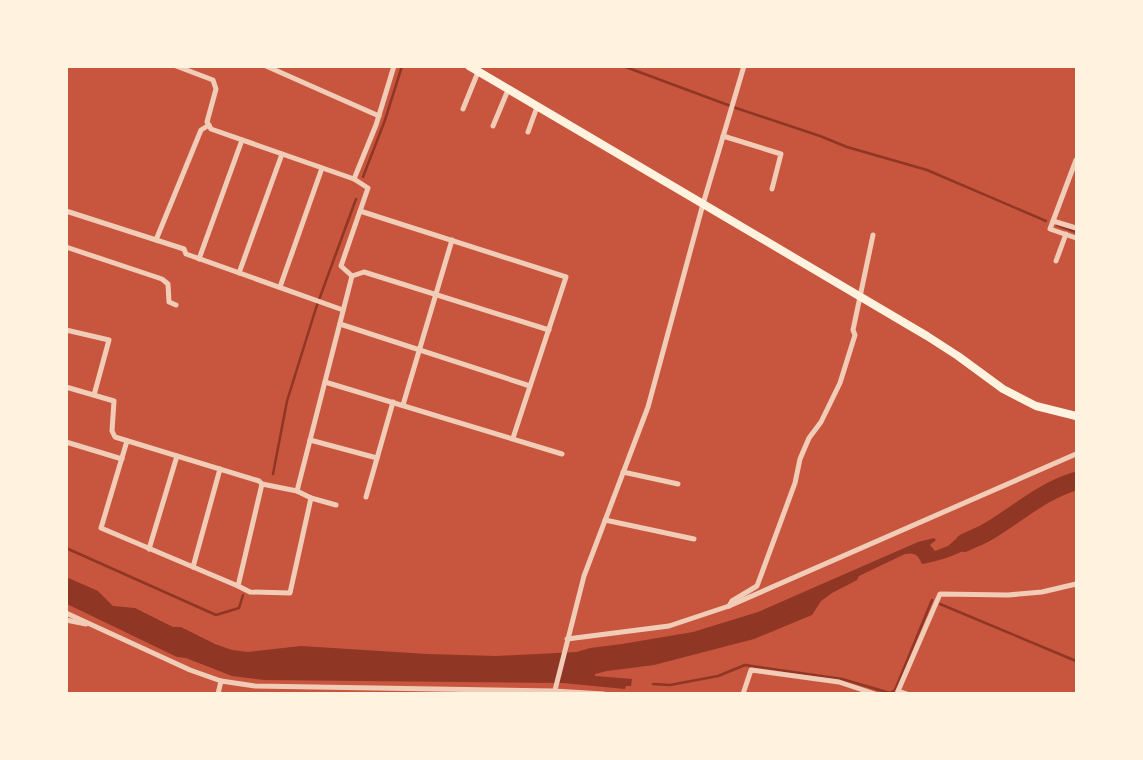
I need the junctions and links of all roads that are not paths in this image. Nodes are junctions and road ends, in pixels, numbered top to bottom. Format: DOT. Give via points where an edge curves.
graph roads {
  1 [pos="176,66"];
  2 [pos="267,66"];
  3 [pos="394,66"];
  4 [pos="469,66"];
  5 [pos="744,66"];
  6 [pos="478,72"];
  7 [pos="508,90"];
  8 [pos="537,107"];
  9 [pos="463,109"];
  10 [pos="379,116"];
  11 [pos="209,125"];
  12 [pos="493,127"];
  13 [pos="528,132"];
  14 [pos="723,136"];
  15 [pos="242,140"];
  16 [pos="282,154"];
  17 [pos="1076,160"];
  18 [pos="322,168"];
  19 [pos="354,179"];
  20 [pos="772,189"];
  21 [pos="703,204"];
  22 [pos="66,211"];
  23 [pos="360,211"];
  24 [pos="1053,220"];
  25 [pos="1076,228"];
  26 [pos="1066,234"];
  27 [pos="873,235"];
  28 [pos="1076,238"];
  29 [pos="156,240"];
  30 [pos="452,240"];
  31 [pos="66,247"];
  32 [pos="199,259"];
  33 [pos="1056,261"];
  34 [pos="239,273"];
  35 [pos="352,276"];
  36 [pos="280,288"];
  37 [pos="436,295"];
  38 [pos="860,298"];
  39 [pos="176,305"];
  40 [pos="343,310"];
  41 [pos="340,324"];
  42 [pos="66,330"];
  43 [pos="549,330"];
  44 [pos="420,350"];
  45 [pos="325,382"];
  46 [pos="530,386"];
  47 [pos="66,387"];
  48 [pos="94,395"];
  49 [pos="393,402"];
  50 [pos="403,405"];
  51 [pos="1076,416"];
  52 [pos="513,438"];
  53 [pos="310,440"];
  54 [pos="127,441"];
  55 [pos="66,442"];
  56 [pos="562,454"];
  57 [pos="1076,454"];
  58 [pos="177,456"];
  59 [pos="377,458"];
  60 [pos="122,459"];
  61 [pos="220,469"];
  62 [pos="623,472"];
  63 [pos="262,484"];
  64 [pos="678,484"];
  65 [pos="297,491"];
  66 [pos="366,497"];
  67 [pos="311,499"];
  68 [pos="336,505"];
  69 [pos="605,520"];
  70 [pos="694,539"];
  71 [pos="149,549"];
  72 [pos="193,567"];
  73 [pos="1076,584"];
  74 [pos="238,586"];
  75 [pos="729,606"];
  76 [pos="66,613"];
  77 [pos="66,620"];
  78 [pos="92,625"];
  79 [pos="567,639"];
  80 [pos="221,681"];
  81 [pos="554,690"];
  82 [pos="898,692"];
  83 [pos="218,694"];
  84 [pos="604,694"];
  85 [pos="743,694"];
  86 [pos="875,694"];
  87 [pos="906,694"];
  1 -- 11 [label="street" via="212,80 216,89"];
  2 -- 10 [label="street"];
  3 -- 10 [label="street"];
  4 -- 6 [label="main road"];
  5 -- 14 [label="street"];
  6 -- 7 [label="main road"];
  6 -- 9 [label="street"];
  7 -- 8 [label="main road"];
  7 -- 12 [label="street"];
  8 -- 13 [label="street"];
  8 -- 21 [label="main road"];
  10 -- 19 [label="street"];
  11 -- 15 [label="street"];
  11 -- 29 [label="street" via="201,130"];
  14 -- 20 [label="street" via="780,154"];
  14 -- 21 [label="street"];
  15 -- 16 [label="street"];
  15 -- 32 [label="street"];
  16 -- 18 [label="street"];
  16 -- 34 [label="street"];
  17 -- 24 [label="street"];
  18 -- 19 [label="street"];
  18 -- 36 [label="street"];
  19 -- 23 [label="street" via="368,188"];
  21 -- 38 [label="main road"];
  21 -- 62 [label="street" via="648,407"];
  22 -- 29 [label="street"];
  23 -- 30 [label="street"];
  23 -- 35 [label="street" via="341,266"];
  24 -- 25 [label="street"];
  24 -- 26 [label="street" via="1050,229"];
  26 -- 28 [label="street"];
  26 -- 33 [label="street"];
  27 -- 38 [label="street"];
  29 -- 32 [label="street"];
  30 -- 37 [label="street"];
  30 -- 43 [label="street" via="566,277"];
  31 -- 39 [label="street" via="162,279 168,284 169,302"];
  32 -- 34 [label="street"];
  34 -- 36 [label="street"];
  35 -- 37 [label="street" via="364,272"];
  35 -- 40 [label="street"];
  36 -- 40 [label="street"];
  37 -- 43 [label="street"];
  37 -- 44 [label="street"];
  38 -- 51 [label="main road" via="958,356 1003,389 1036,406"];
  38 -- 75 [label="street" via="840,383 800,459 760,580"];
  40 -- 41 [label="street"];
  41 -- 44 [label="street"];
  41 -- 45 [label="street"];
  42 -- 48 [label="street" via="109,340"];
  43 -- 46 [label="street"];
  44 -- 46 [label="street"];
  44 -- 50 [label="street"];
  45 -- 49 [label="street"];
  45 -- 53 [label="street"];
  46 -- 52 [label="street"];
  47 -- 48 [label="street"];
  48 -- 54 [label="street" via="114,401 112,431"];
  49 -- 50 [label="street"];
  49 -- 59 [label="street"];
  50 -- 52 [label="street"];
  52 -- 56 [label="street"];
  53 -- 59 [label="street"];
  53 -- 65 [label="street"];
  54 -- 58 [label="street"];
  54 -- 60 [label="street"];
  55 -- 60 [label="street"];
  57 -- 75 [label="street"];
  58 -- 61 [label="street"];
  58 -- 71 [label="street"];
  59 -- 66 [label="street"];
  60 -- 71 [label="street" via="101,528"];
  61 -- 63 [label="street"];
  61 -- 72 [label="street"];
  62 -- 64 [label="street"];
  62 -- 69 [label="street"];
  63 -- 65 [label="street"];
  63 -- 74 [label="street"];
  65 -- 67 [label="street"];
  67 -- 68 [label="street"];
  67 -- 74 [label="street" via="290,593 250,592"];
  69 -- 70 [label="street"];
  69 -- 79 [label="street"];
  71 -- 72 [label="street"];
  72 -- 74 [label="street"];
  73 -- 82 [label="street" via="1030,593 940,594"];
  75 -- 79 [label="street" via="669,626"];
  76 -- 78 [label="street"];
  77 -- 78 [label="street"];
  78 -- 80 [label="street"];
  79 -- 81 [label="street"];
  80 -- 81 [label="street" via="255,687"];
  80 -- 83 [label="street"];
  81 -- 84 [label="street"];
  82 -- 87 [label="street"];
  85 -- 86 [label="street" via="751,670 839,682"];
}
